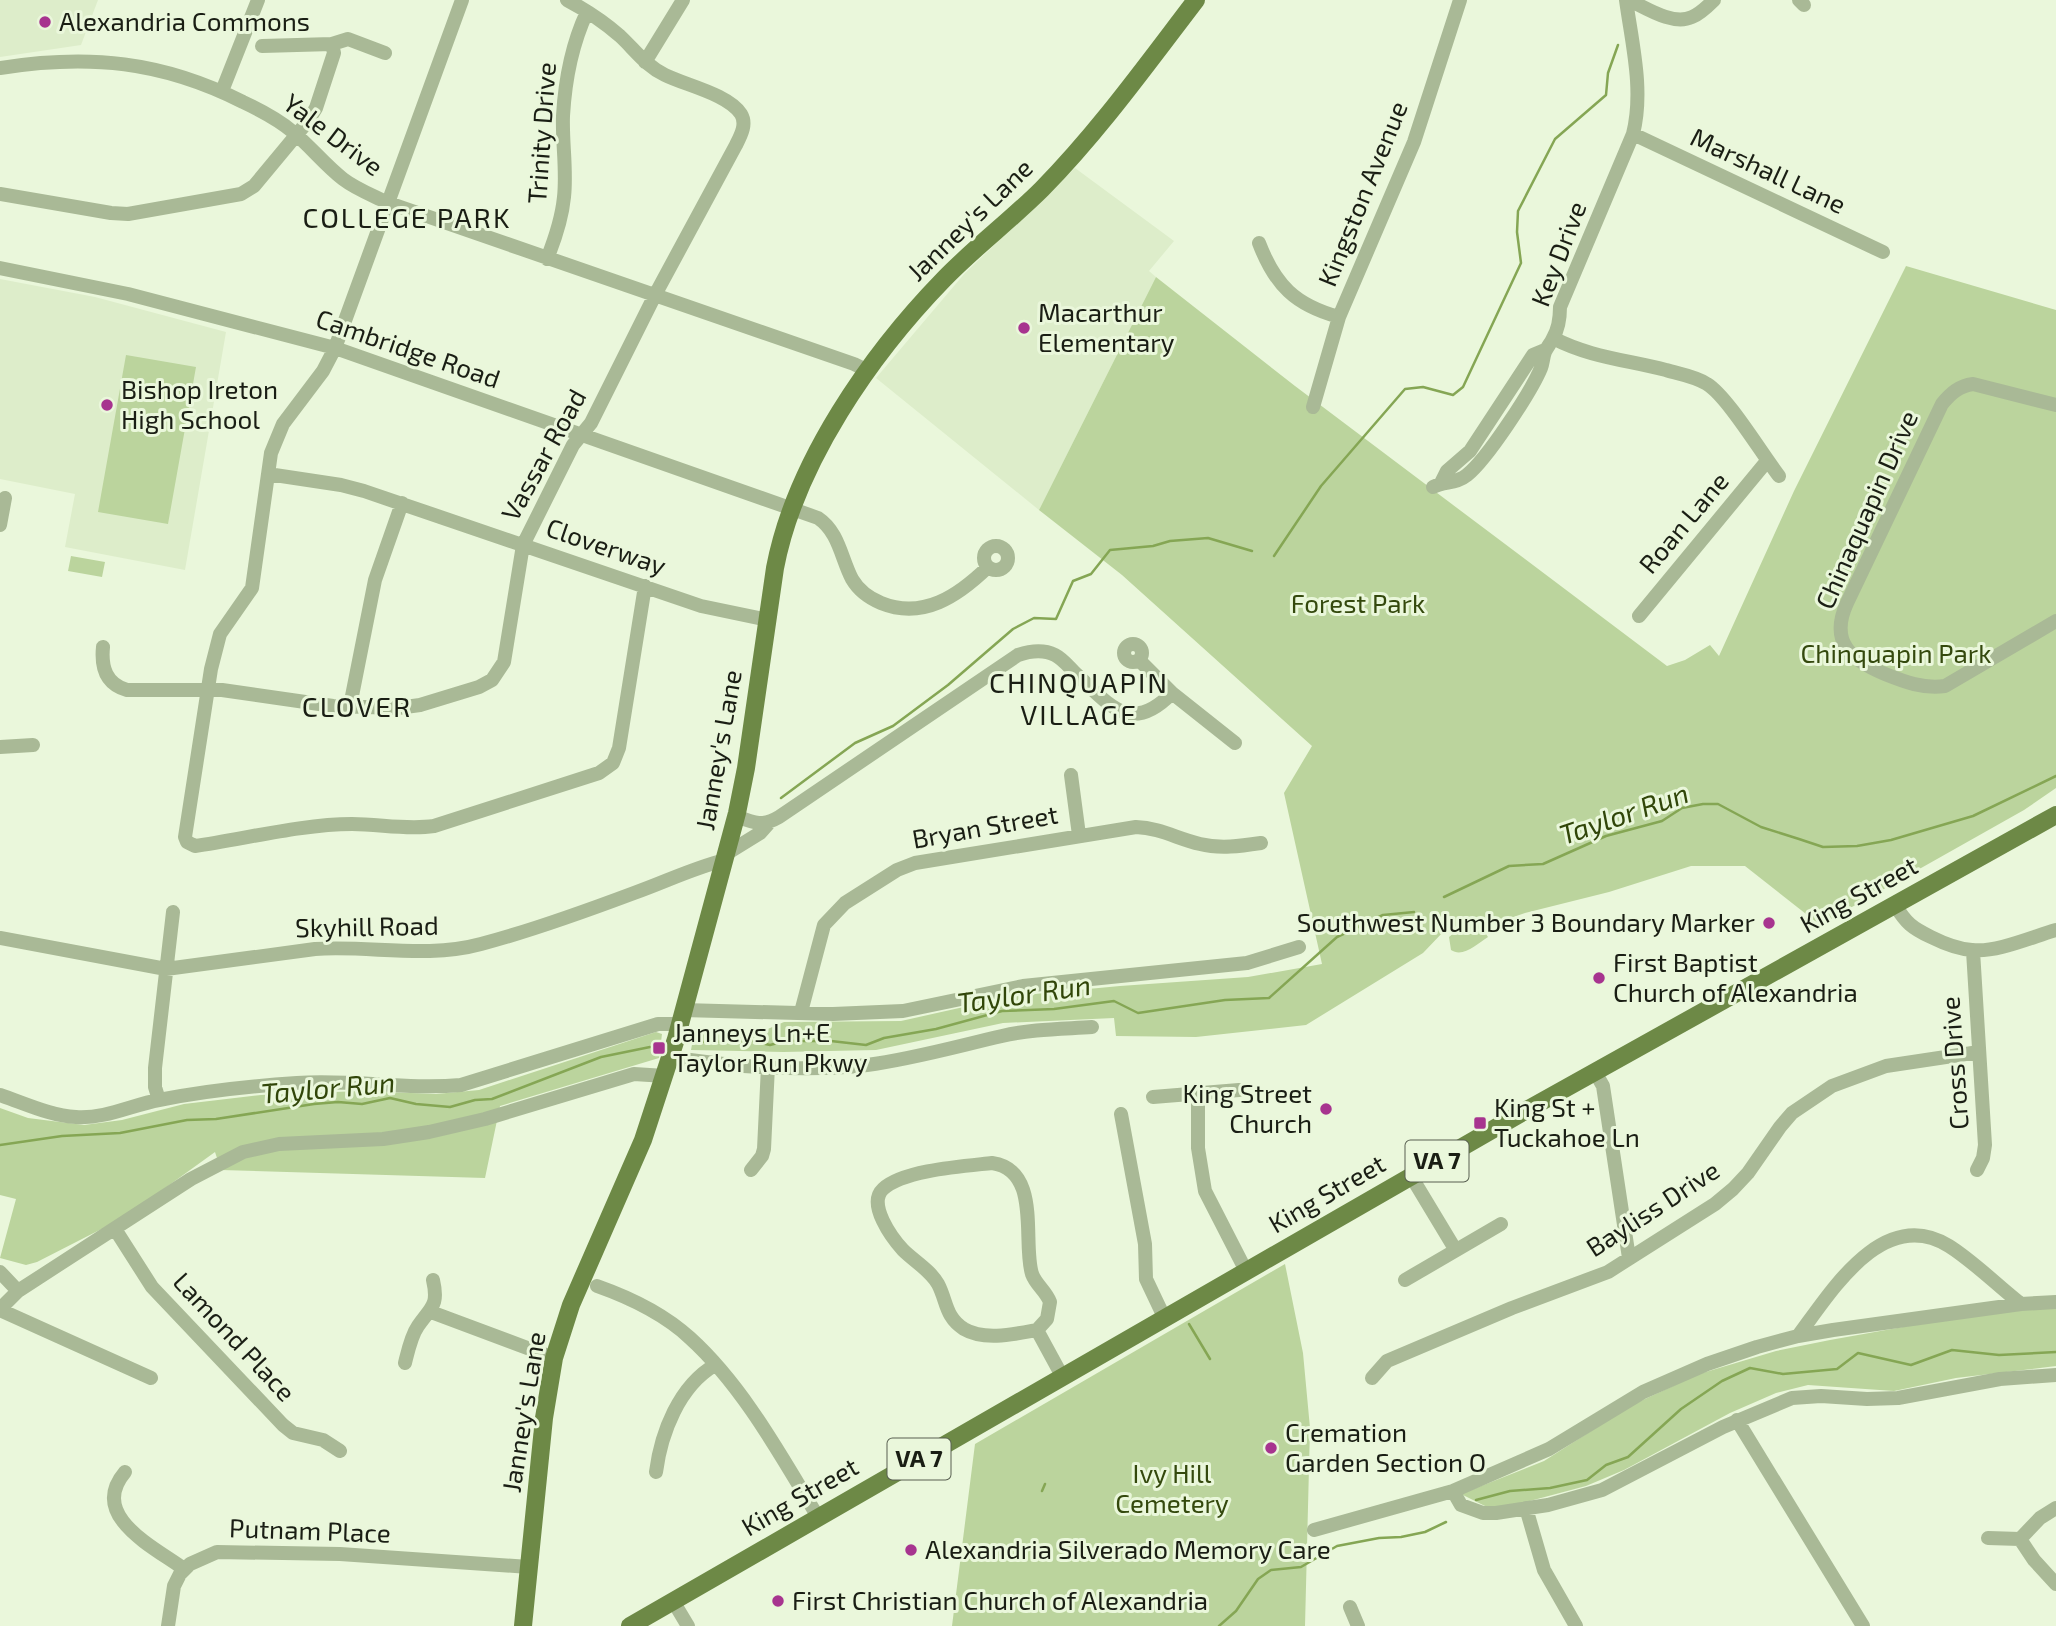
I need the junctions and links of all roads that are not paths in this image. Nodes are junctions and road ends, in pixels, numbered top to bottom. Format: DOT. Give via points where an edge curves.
graph roads {
  1 [pos="258,0"];
  2 [pos="462,0"];
  3 [pos="567,0"];
  4 [pos="683,0"];
  5 [pos="1196,0"];
  6 [pos="1460,0"];
  7 [pos="1628,0"];
  8 [pos="1714,0"];
  9 [pos="587,12"];
  10 [pos="332,44"];
  11 [pos="262,46"];
  12 [pos="385,52"];
  13 [pos="645,62"];
  14 [pos="0,68"];
  15 [pos="222,91"];
  16 [pos="1633,134"];
  17 [pos="297,136"];
  18 [pos="0,194"];
  19 [pos="389,204"];
  20 [pos="1259,243"];
  21 [pos="1882,252"];
  22 [pos="547,259"];
  23 [pos="0,268"];
  24 [pos="655,295"];
  25 [pos="1339,317"];
  26 [pos="1549,344"];
  27 [pos="335,348"];
  28 [pos="868,371"];
  29 [pos="2056,405"];
  30 [pos="1313,407"];
  31 [pos="582,435"];
  32 [pos="1767,461"];
  33 [pos="268,474"];
  34 [pos="1779,476"];
  35 [pos="1437,485"];
  36 [pos="5,498"];
  37 [pos="402,503"];
  38 [pos="791,508"];
  39 [pos="0,525"];
  40 [pos="523,545"];
  41 [pos="988,568"];
  42 [pos="645,586"];
  43 [pos="1639,615"];
  44 [pos="768,620"];
  45 [pos="2056,621"];
  46 [pos="103,647"];
  47 [pos="1139,660"];
  48 [pos="208,690"];
  49 [pos="1172,693"];
  50 [pos="350,706"];
  51 [pos="1235,743"];
  52 [pos="33,745"];
  53 [pos="0,747"];
  54 [pos="1071,775"];
  55 [pos="2056,815"];
  56 [pos="736,816"];
  57 [pos="768,824"];
  58 [pos="1079,835"];
  59 [pos="1261,844"];
  60 [pos="726,857"];
  61 [pos="1895,905"];
  62 [pos="173,912"];
  63 [pos="2056,930"];
  64 [pos="0,938"];
  65 [pos="1299,947"];
  66 [pos="1973,951"];
  67 [pos="166,969"];
  68 [pos="801,1012"];
  69 [pos="681,1017"];
  70 [pos="1092,1027"];
  71 [pos="1979,1052"];
  72 [pos="670,1057"];
  73 [pos="768,1066"];
  74 [pos="1595,1072"];
  75 [pos="665,1076"];
  76 [pos="1240,1090"];
  77 [pos="1198,1094"];
  78 [pos="0,1095"];
  79 [pos="1153,1097"];
  80 [pos="159,1100"];
  81 [pos="1121,1114"];
  82 [pos="751,1170"];
  83 [pos="1977,1170"];
  84 [pos="1411,1176"];
  85 [pos="1502,1224"];
  86 [pos="115,1229"];
  87 [pos="1455,1249"];
  88 [pos="1629,1258"];
  89 [pos="1245,1271"];
  90 [pos="0,1272"];
  91 [pos="433,1280"];
  92 [pos="1405,1280"];
  93 [pos="597,1286"];
  94 [pos="18,1292"];
  95 [pos="2056,1302"];
  96 [pos="2021,1304"];
  97 [pos="0,1310"];
  98 [pos="430,1312"];
  99 [pos="1164,1317"];
  100 [pos="1037,1330"];
  101 [pos="1798,1336"];
  102 [pos="554,1358"];
  103 [pos="405,1363"];
  104 [pos="715,1365"];
  105 [pos="2056,1375"];
  106 [pos="1062,1376"];
  107 [pos="150,1378"];
  108 [pos="1372,1378"];
  109 [pos="1737,1420"];
  110 [pos="340,1451"];
  111 [pos="125,1472"];
  112 [pos="656,1472"];
  113 [pos="1452,1491"];
  114 [pos="1526,1508"];
  115 [pos="2056,1508"];
  116 [pos="818,1517"];
  117 [pos="1314,1531"];
  118 [pos="1989,1538"];
  119 [pos="2020,1539"];
  120 [pos="530,1567"];
  121 [pos="184,1569"];
  122 [pos="2056,1584"];
  123 [pos="673,1601"];
  124 [pos="1350,1607"];
  125 [pos="525,1624"];
  126 [pos="168,1626"];
  127 [pos="630,1626"];
  128 [pos="688,1626"];
  129 [pos="1358,1626"];
  130 [pos="1576,1626"];
  131 [pos="1863,1626"];
  1 -- 15 [label="street"];
  2 -- 19 [label="street"];
  3 -- 9 [label="street"];
  4 -- 13 [label="street"];
  5 -- 28 [label="main road, Janney's Lane" via="1069,160 944,279"];
  6 -- 25 [label="street, Kingston Avenue" via="1414,142"];
  7 -- 8 [label="street" via="1682,20"];
  7 -- 16 [label="street, Key Drive" via="1638,93"];
  9 -- 13 [label="street"];
  9 -- 22 [label="street, Trinity Drive" via="569,68 563,115 564,198"];
  10 -- 11 [label="street"];
  10 -- 12 [label="street" via="352,40"];
  10 -- 17 [label="street" via="334,53 316,108"];
  13 -- 24 [label="street, Vassar Road" via="730,104 742,117 743,130"];
  14 -- 15 [label="street, Yale Drive" via="63,62 124,64 180,75"];
  15 -- 17 [label="street, Yale Drive"];
  16 -- 21 [label="street, Marshall Lane"];
  16 -- 26 [label="street, Key Drive" via="1560,307"];
  17 -- 18 [label="street" via="254,186 219,200 128,214"];
  17 -- 19 [label="street, Yale Drive" via="344,180"];
  19 -- 22 [label="street, Yale Drive"];
  19 -- 27 [label="street"];
  20 -- 25 [label="street" via="1279,282 1292,296"];
  22 -- 24 [label="street, Yale Drive"];
  23 -- 27 [label="street, Cambridge Road" via="128,293"];
  24 -- 28 [label="street, Yale Drive"];
  24 -- 31 [label="street, Vassar Road"];
  25 -- 30 [label="street, Kingston Avenue"];
  26 -- 32 [label="street, Key Drive" via="1670,371 1709,385"];
  26 -- 35 [label="street" via="1533,382 1482,459 1456,483"];
  27 -- 31 [label="street, Cambridge Road"];
  27 -- 33 [label="street" via="276,437"];
  28 -- 38 [label="main road, Janney's Lane" via="822,441"];
  29 -- 45 [label="street, Chinaquapin Drive" via="1973,384 1950,394 1847,603 1840,631 1858,661 1918,687 1931,688 1944,686"];
  31 -- 38 [label="street, Cambridge Road"];
  31 -- 40 [label="street, Vassar Road"];
  32 -- 34 [label="street, Key Drive"];
  32 -- 43 [label="street, Roan Lane"];
  33 -- 37 [label="street, Cloverway" via="341,485"];
  33 -- 48 [label="street" via="252,588 220,634"];
  36 -- 39 [label="street"];
  37 -- 40 [label="street, Cloverway"];
  37 -- 50 [label="street" via="375,580"];
  38 -- 41 [label="street, Cambridge Road" via="825,522 856,584 888,606 931,607"];
  38 -- 44 [label="main road, Janney's Lane" via="781,538"];
  40 -- 42 [label="street, Cloverway"];
  40 -- 50 [label="street, Vassar Road" via="504,662 492,680 420,705"];
  42 -- 44 [label="street, Cloverway" via="701,606"];
  42 -- 48 [label="street" via="619,748 612,763 606,769 434,826 351,824 195,846 187,842"];
  44 -- 56 [label="main road, Janney's Lane"];
  46 -- 48 [label="street, Vassar Road" via="104,672 120,688"];
  47 -- 49 [label="street"];
  48 -- 50 [label="street, Vassar Road"];
  49 -- 51 [label="street"];
  49 -- 57 [label="street, Skyhill Road" via="1149,712 1126,712 1111,706 1055,655 1018,655"];
  52 -- 53 [label="street"];
  54 -- 58 [label="street"];
  55 -- 61 [label="main road, King Street / VA 7"];
  56 -- 57 [label="street"];
  56 -- 60 [label="main road, Janney's Lane"];
  57 -- 60 [label="street, Skyhill Road"];
  58 -- 59 [label="street, Bryan Street" via="1147,828 1202,845"];
  58 -- 68 [label="street, Bryan Street" via="906,865 865,890 824,925"];
  60 -- 67 [label="street, Skyhill Road" via="566,917 469,946 430,952 337,947"];
  60 -- 69 [label="main road, Janney's Lane"];
  61 -- 66 [label="street" via="1906,923 1918,931"];
  61 -- 74 [label="main road, King Street / VA 7"];
  62 -- 67 [label="street"];
  63 -- 66 [label="street"];
  64 -- 67 [label="street, Skyhill Road"];
  65 -- 68 [label="street" via="1247,963 1023,986 904,1011"];
  66 -- 71 [label="street, Cross Drive"];
  67 -- 80 [label="street" via="156,1068"];
  68 -- 69 [label="street"];
  69 -- 72 [label="main road, Janney's Lane"];
  69 -- 80 [label="street" via="461,1085 298,1083"];
  70 -- 73 [label="street" via="1004,1035 868,1065"];
  71 -- 83 [label="street, Cross Drive" via="1985,1145"];
  71 -- 88 [label="street, Bayliss Drive" via="1886,1066 1832,1086 1792,1113 1733,1189"];
  72 -- 73 [label="street"];
  72 -- 75 [label="main road, Janney's Lane"];
  73 -- 82 [label="street" via="764,1149"];
  74 -- 84 [label="main road, King Street / VA 7"];
  74 -- 88 [label="street" via="1603,1086"];
  75 -- 86 [label="street" via="634,1074 429,1132 261,1147 191,1179"];
  75 -- 102 [label="main road, Janney's Lane" via="629,1175 570,1305"];
  76 -- 77 [label="street"];
  77 -- 79 [label="street"];
  77 -- 89 [label="street" via="1198,1148 1205,1191"];
  78 -- 80 [label="street" via="77,1118"];
  81 -- 99 [label="street" via="1145,1244 1146,1279"];
  84 -- 87 [label="street"];
  84 -- 89 [label="main road, King Street / VA 7"];
  85 -- 87 [label="street"];
  86 -- 94 [label="street"];
  86 -- 110 [label="street, Lamond Place" via="152,1287 284,1425"];
  87 -- 92 [label="street"];
  88 -- 108 [label="street, Bayliss Drive" via="1608,1272 1387,1361"];
  89 -- 99 [label="main road, King Street / VA 7"];
  90 -- 94 [label="street"];
  91 -- 98 [label="street" via="436,1293"];
  93 -- 104 [label="street" via="665,1319 691,1338"];
  94 -- 97 [label="street"];
  95 -- 96 [label="street"];
  96 -- 101 [label="street"];
  96 -- 101 [label="street" via="1948,1245 1904,1237 1866,1253"];
  97 -- 107 [label="street"];
  98 -- 102 [label="street"];
  98 -- 103 [label="street" via="418,1326"];
  99 -- 106 [label="main road, King Street / VA 7"];
  100 -- 100 [label="street" via="1047,1319 1049,1301 1032,1274 1028,1212 1020,1184 1009,1168 992,1163 923,1172 883,1189 878,1197 879,1212 903,1249 938,1284 953,1320 984,1335"];
  100 -- 106 [label="street"];
  101 -- 113 [label="street" via="1707,1364 1643,1392 1549,1449"];
  102 -- 120 [label="main road, Janney's Lane"];
  104 -- 112 [label="street" via="703,1372 678,1406 659,1448"];
  104 -- 116 [label="street" via="746,1402"];
  105 -- 109 [label="street" via="2000,1379 1898,1398 1797,1397"];
  106 -- 116 [label="main road, King Street / VA 7"];
  109 -- 114 [label="street" via="1602,1490"];
  109 -- 131 [label="street"];
  111 -- 121 [label="street" via="116,1492 118,1516"];
  113 -- 114 [label="street" via="1461,1505 1474,1511"];
  113 -- 117 [label="street"];
  114 -- 130 [label="street" via="1544,1570"];
  115 -- 119 [label="street"];
  116 -- 123 [label="main road, King Street / VA 7"];
  118 -- 119 [label="street"];
  119 -- 122 [label="street"];
  120 -- 121 [label="street, Putnam Place" via="230,1550 207,1554"];
  120 -- 125 [label="main road, Janney's Lane"];
  121 -- 126 [label="street" via="174,1586"];
  123 -- 127 [label="main road, King Street / VA 7"];
  123 -- 128 [label="street"];
  124 -- 129 [label="street"];
}
